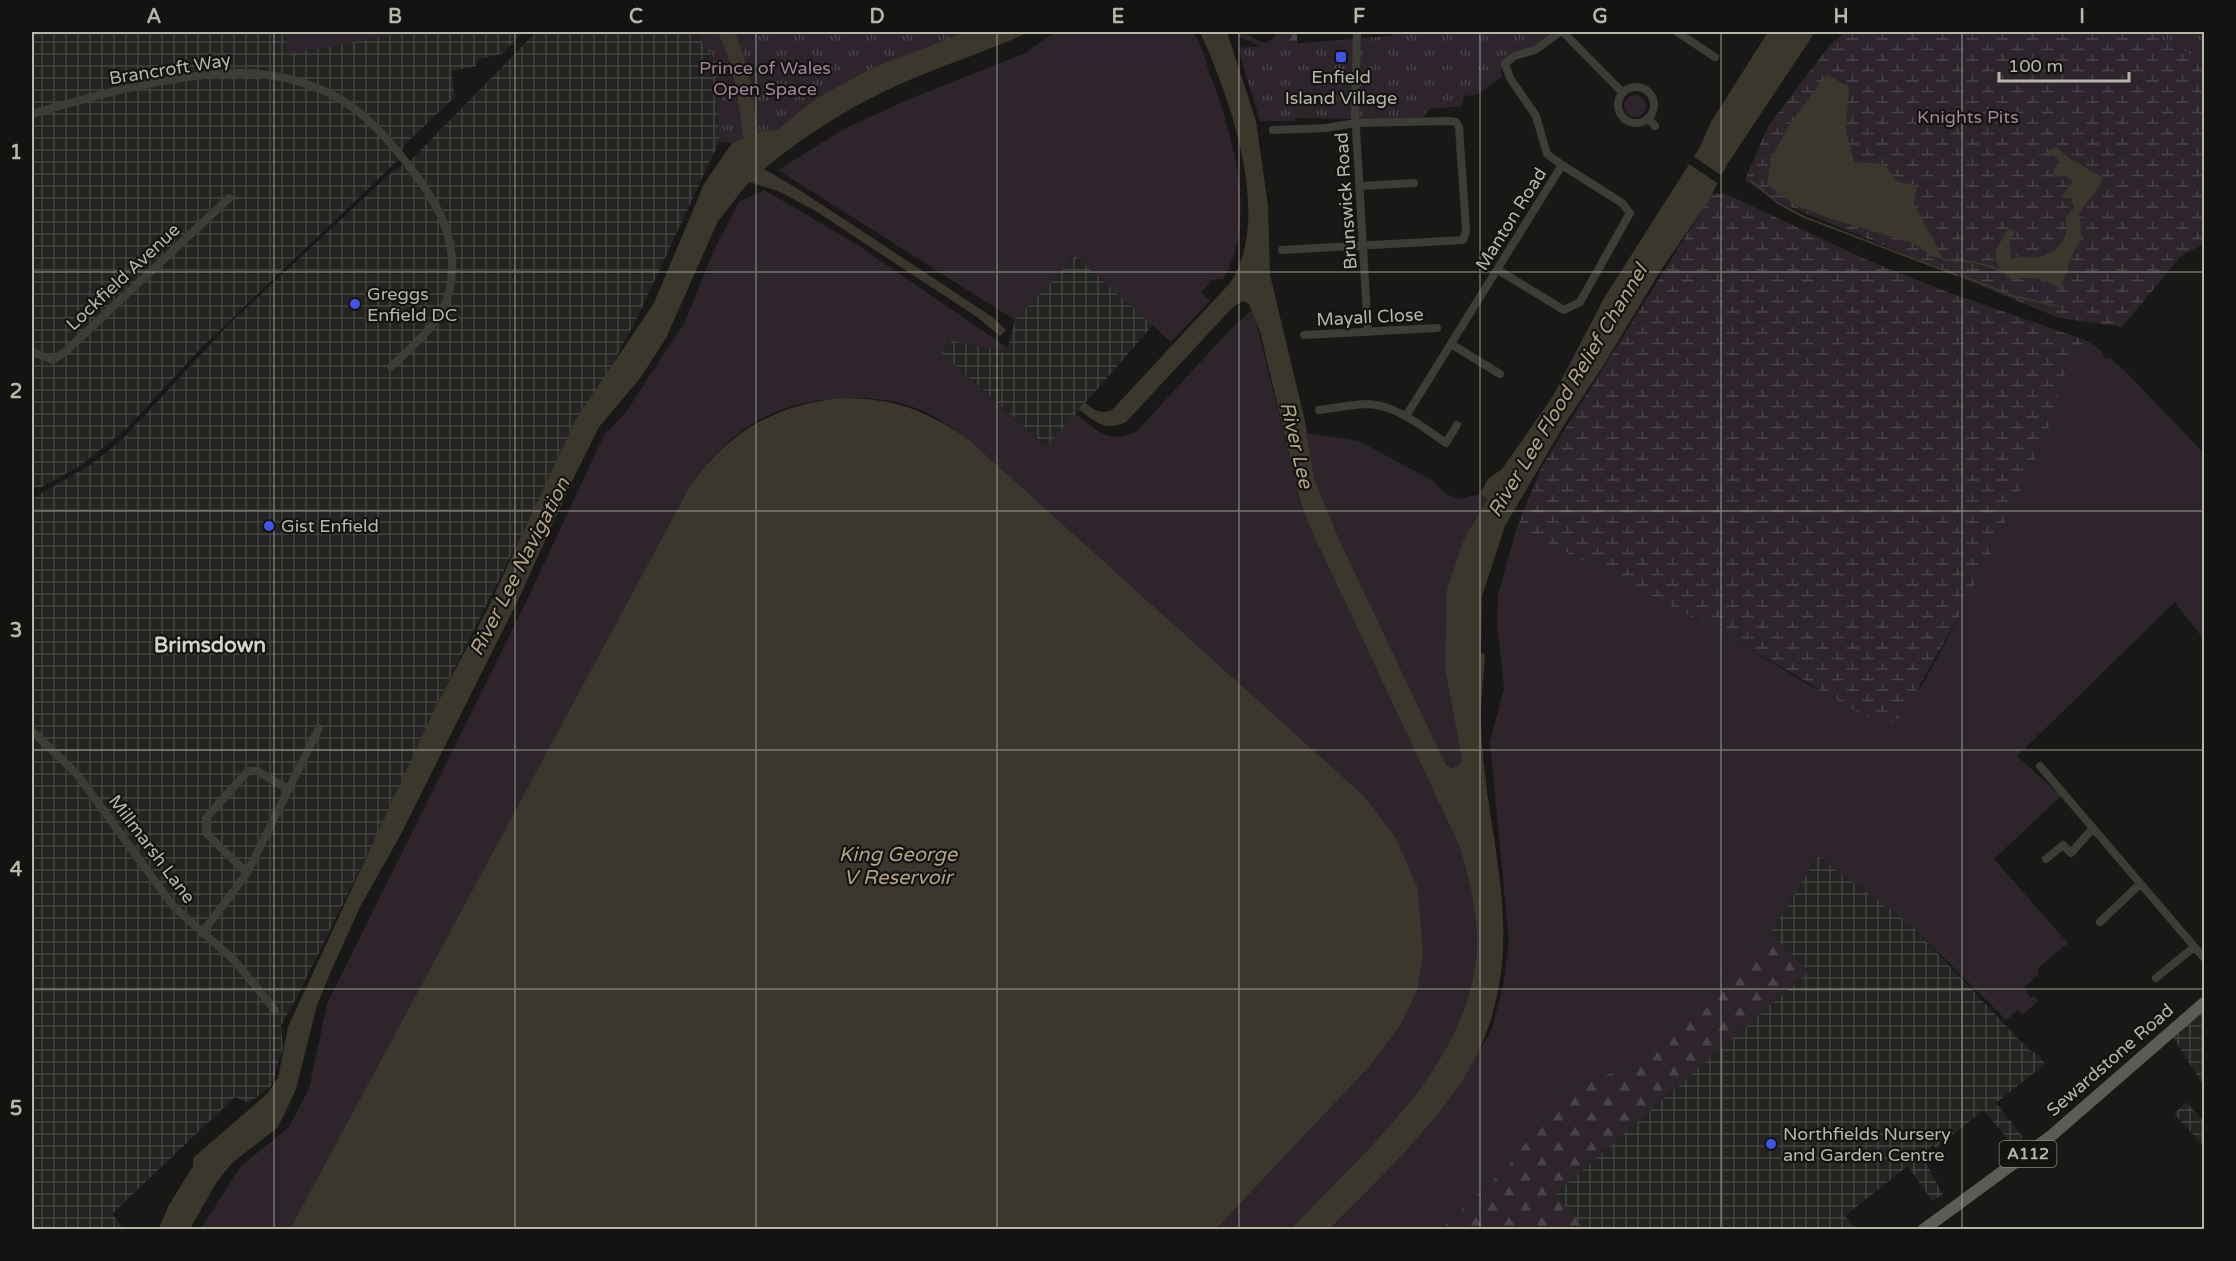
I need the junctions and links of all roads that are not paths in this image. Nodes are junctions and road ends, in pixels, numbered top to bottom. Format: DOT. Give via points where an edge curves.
graph roads {
  1 [pos="1358,32"];
  2 [pos="1561,32"];
  3 [pos="1677,32"];
  4 [pos="1715,57"];
  5 [pos="1623,93"];
  6 [pos="32,114"];
  7 [pos="1648,118"];
  8 [pos="1356,123"];
  9 [pos="1655,126"];
  10 [pos="1273,130"];
  11 [pos="1562,165"];
  12 [pos="1414,183"];
  13 [pos="1360,186"];
  14 [pos="229,198"];
  15 [pos="1364,246"];
  16 [pos="1282,250"];
  17 [pos="1498,270"];
  18 [pos="1437,328"];
  19 [pos="1368,332"];
  20 [pos="1304,335"];
  21 [pos="1451,344"];
  22 [pos="32,352"];
  23 [pos="391,367"];
  24 [pos="1500,374"];
  25 [pos="1319,410"];
  26 [pos="1406,416"];
  27 [pos="1457,425"];
  28 [pos="319,728"];
  29 [pos="32,731"];
  30 [pos="2040,766"];
  31 [pos="288,789"];
  32 [pos="2093,828"];
  33 [pos="2046,859"];
  34 [pos="247,873"];
  35 [pos="2140,884"];
  36 [pos="2100,922"];
  37 [pos="202,933"];
  38 [pos="2194,947"];
  39 [pos="2205,958"];
  40 [pos="2156,978"];
  41 [pos="2205,1003"];
  42 [pos="275,1010"];
  43 [pos="1923,1230"];
  1 -- 8 [label="street, Brunswick Road"];
  2 -- 5 [label="street"];
  2 -- 11 [label="street, Manton Road" via="1505,64 1536,116 1546,154"];
  3 -- 4 [label="street"];
  5 -- 7 [label="street" via="1618,108 1623,118 1633,123"];
  5 -- 7 [label="street" via="1638,88 1648,93 1653,103"];
  6 -- 23 [label="street, Brancroft Way" via="113,92 242,73 299,81 350,105 379,129 403,158 446,227 453,259 449,294 441,312 420,340"];
  7 -- 9 [label="street"];
  8 -- 10 [label="street"];
  8 -- 13 [label="street, Brunswick Road"];
  8 -- 15 [label="street" via="1456,122 1466,231 1466,238 1454,242"];
  11 -- 17 [label="street, Manton Road"];
  11 -- 17 [label="street" via="1622,203 1630,213 1580,302 1564,310"];
  12 -- 13 [label="street"];
  13 -- 15 [label="street, Brunswick Road"];
  14 -- 22 [label="street, Lockfield Avenue" via="66,351 53,360"];
  15 -- 16 [label="street"];
  15 -- 19 [label="street, Brunswick Road"];
  17 -- 21 [label="street, Manton Road"];
  18 -- 19 [label="street, Mayall Close"];
  19 -- 20 [label="street, Mayall Close"];
  21 -- 24 [label="street"];
  21 -- 26 [label="street, Manton Road"];
  25 -- 26 [label="street" via="1367,404"];
  26 -- 27 [label="street" via="1446,442"];
  28 -- 31 [label="street"];
  29 -- 37 [label="street, Millmarsh Lane" via="77,774 151,879"];
  30 -- 32 [label="street"];
  31 -- 34 [label="street"];
  31 -- 34 [label="street" via="258,771 248,771 206,818 206,833"];
  32 -- 33 [label="street" via="2071,853 2063,845"];
  32 -- 35 [label="street"];
  34 -- 37 [label="street"];
  35 -- 36 [label="street"];
  35 -- 38 [label="street"];
  37 -- 42 [label="street, Millmarsh Lane" via="234,960"];
  38 -- 39 [label="street"];
  38 -- 40 [label="street"];
  41 -- 43 [label="main road, Sewardstone Road / A112" via="2121,1066 2035,1148"];
}
